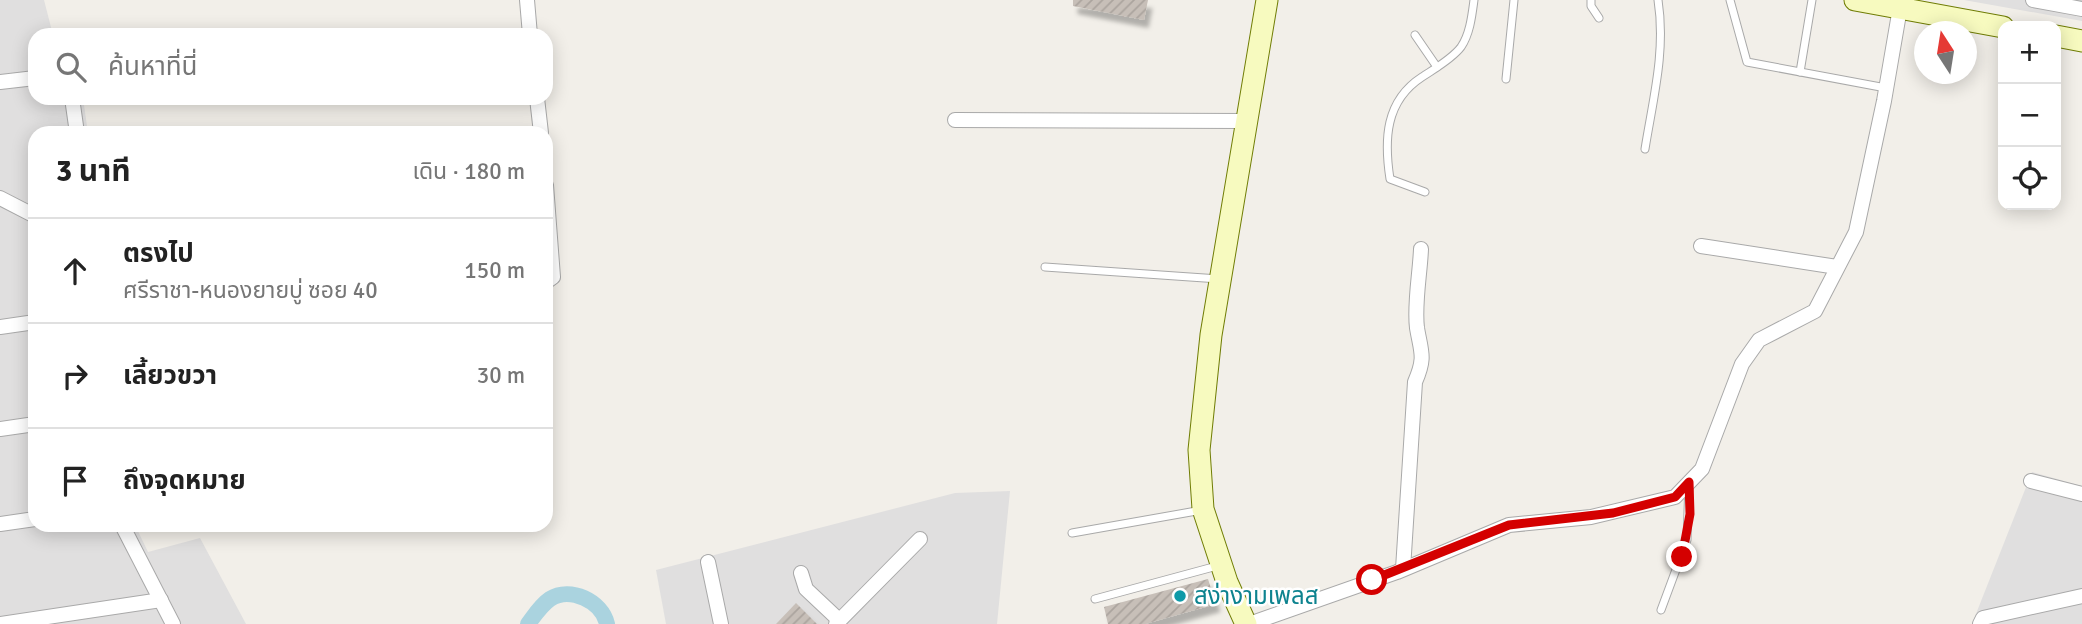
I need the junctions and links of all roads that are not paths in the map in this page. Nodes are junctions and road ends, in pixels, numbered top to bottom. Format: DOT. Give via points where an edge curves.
graph roads {
  1 [pos="527,0"];
  2 [pos="1267,0"];
  3 [pos="1474,0"];
  4 [pos="1514,0"];
  5 [pos="1591,0"];
  6 [pos="1658,0"];
  7 [pos="1730,0"];
  8 [pos="1812,0"];
  9 [pos="1855,0"];
  10 [pos="2033,0"];
  11 [pos="1888,4"];
  12 [pos="2082,9"];
  13 [pos="1599,18"];
  14 [pos="1998,26"];
  15 [pos="529,28"];
  16 [pos="1415,35"];
  17 [pos="2061,37"];
  18 [pos="2082,41"];
  19 [pos="1437,67"];
  20 [pos="1800,72"];
  21 [pos="28,79"];
  22 [pos="1506,79"];
  23 [pos="0,82"];
  24 [pos="1886,88"];
  25 [pos="73,105"];
  26 [pos="538,105"];
  27 [pos="955,120"];
  28 [pos="1245,121"];
  29 [pos="76,126"];
  30 [pos="540,126"];
  31 [pos="1645,149"];
  32 [pos="1425,192"];
  33 [pos="0,198"];
  34 [pos="28,212"];
  35 [pos="1701,246"];
  36 [pos="1421,249"];
  37 [pos="553,252"];
  38 [pos="1045,267"];
  39 [pos="1837,267"];
  40 [pos="553,277"];
  41 [pos="1220,279"];
  42 [pos="28,323"];
  43 [pos="0,327"];
  44 [pos="28,425"];
  45 [pos="0,429"];
  46 [pos="2031,481"];
  47 [pos="1689,482"];
  48 [pos="2082,494"];
  49 [pos="1203,509"];
  50 [pos="28,520"];
  51 [pos="0,524"];
  52 [pos="126,532"];
  53 [pos="1072,533"];
  54 [pos="920,539"];
  55 [pos="708,562"];
  56 [pos="1222,565"];
  57 [pos="1403,569"];
  58 [pos="802,573"];
  59 [pos="2082,596"];
  60 [pos="1095,599"];
  61 [pos="161,600"];
  62 [pos="1661,610"];
  63 [pos="837,622"];
  64 [pos="1,624"];
  65 [pos="173,624"];
  66 [pos="721,624"];
  67 [pos="1247,624"];
  68 [pos="1980,624"];
  1 -- 15 [label="street"];
  2 -- 28 [label="street"];
  3 -- 19 [label="lane" via="1461,47"];
  4 -- 22 [label="lane"];
  5 -- 13 [label="lane"];
  6 -- 31 [label="lane" via="1662,64"];
  7 -- 20 [label="lane" via="1747,62"];
  8 -- 20 [label="lane"];
  9 -- 11 [label="street"];
  10 -- 12 [label="street"];
  11 -- 14 [label="street"];
  11 -- 24 [label="street"];
  16 -- 19 [label="lane"];
  17 -- 18 [label="street"];
  19 -- 32 [label="lane" via="1408,86 1391,113 1385,144 1390,179"];
  20 -- 24 [label="lane"];
  21 -- 23 [label="street"];
  24 -- 39 [label="street" via="1856,232"];
  25 -- 29 [label="street"];
  26 -- 30 [label="street"];
  27 -- 28 [label="street"];
  28 -- 41 [label="street"];
  33 -- 34 [label="street"];
  35 -- 39 [label="street"];
  36 -- 57 [label="street" via="1417,328 1423,365 1415,382"];
  37 -- 40 [label="street"];
  38 -- 41 [label="lane"];
  39 -- 47 [label="street" via="1815,311 1759,340 1742,364 1702,469"];
  41 -- 49 [label="street" via="1199,450"];
  42 -- 43 [label="street"];
  44 -- 45 [label="street"];
  46 -- 48 [label="street"];
  47 -- 57 [label="street" via="1675,497 1613,513 1509,525"];
  47 -- 62 [label="lane" via="1687,540"];
  49 -- 53 [label="lane"];
  49 -- 56 [label="street"];
  50 -- 51 [label="street"];
  52 -- 61 [label="street"];
  54 -- 63 [label="street"];
  55 -- 66 [label="street"];
  56 -- 60 [label="lane"];
  56 -- 67 [label="street"];
  57 -- 67 [label="street"];
  58 -- 63 [label="street" via="806,589"];
  59 -- 68 [label="street" via="1983,618"];
  61 -- 64 [label="street"];
  61 -- 65 [label="street"];
}
